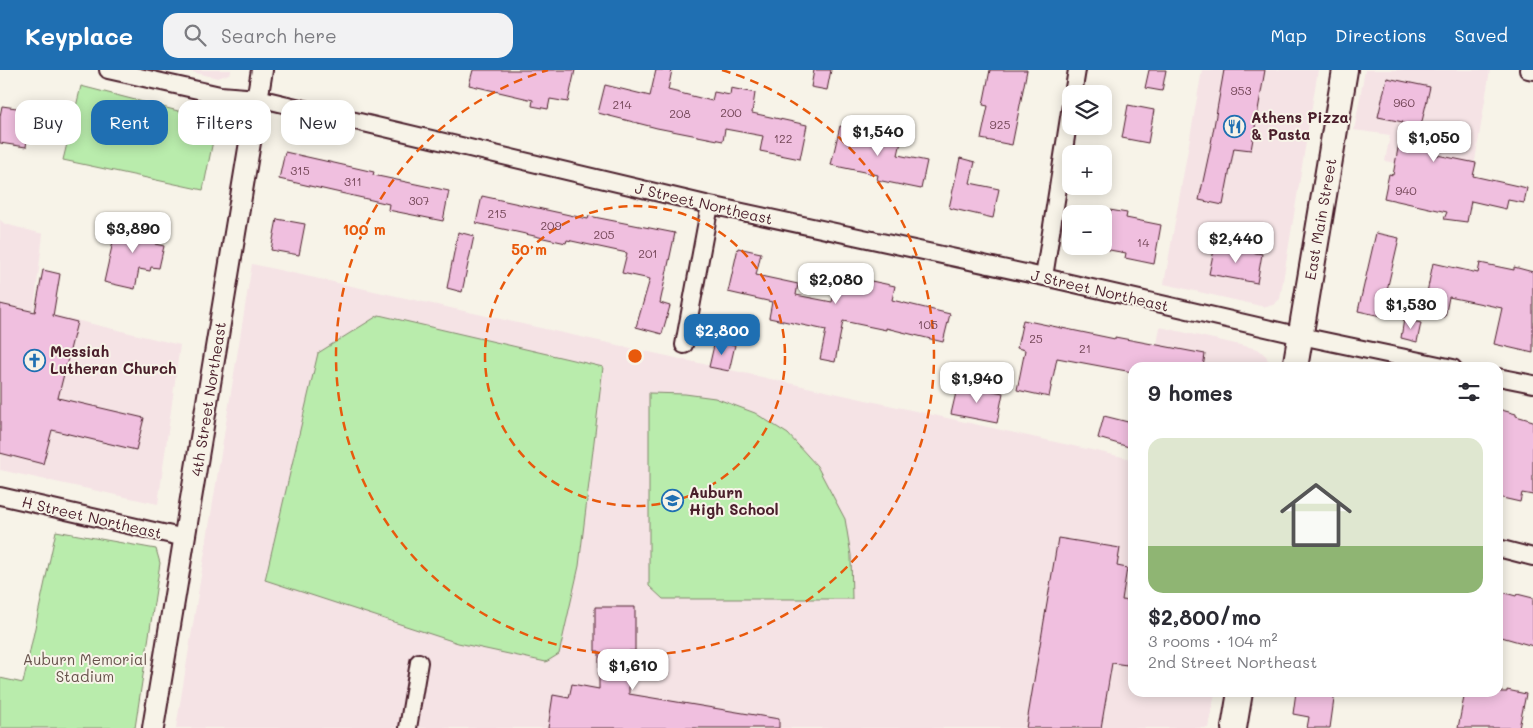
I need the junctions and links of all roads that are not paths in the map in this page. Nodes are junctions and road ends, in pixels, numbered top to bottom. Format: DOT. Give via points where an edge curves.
graph roads {
  1 [pos="108,70"];
  2 [pos="262,70"];
  3 [pos="1077,70"];
  4 [pos="1345,70"];
  5 [pos="1528,70"];
  6 [pos="1533,71"];
  7 [pos="1074,85"];
  8 [pos="258,98"];
  9 [pos="1066,135"];
  10 [pos="710,205"];
  11 [pos="1044,277"];
  12 [pos="1301,336"];
  13 [pos="684,345"];
  14 [pos="1296,362"];
  15 [pos="1425,362"];
  16 [pos="1503,378"];
  17 [pos="1533,384"];
  18 [pos="0,496"];
  19 [pos="185,538"];
  20 [pos="1503,549"];
  21 [pos="1533,557"];
  22 [pos="419,662"];
  23 [pos="1239,697"];
  24 [pos="153,728"];
  25 [pos="408,728"];
  26 [pos="1234,728"];
  1 -- 8 [label="street, J Street Northeast" via="220,96"];
  2 -- 8 [label="street, 4th Street Northeast"];
  3 -- 7 [label="street"];
  4 -- 12 [label="main road, East Main Street"];
  5 -- 6 [label="street"];
  8 -- 10 [label="street, J Street Northeast"];
  8 -- 19 [label="street, 4th Street Northeast"];
  9 -- 11 [label="street"];
  10 -- 11 [label="street, J Street Northeast"];
  10 -- 13 [label="street"];
  11 -- 12 [label="street, J Street Northeast"];
  12 -- 14 [label="main road, East Main Street"];
  12 -- 15 [label="street, J Street Northeast"];
  16 -- 17 [label="street"];
  18 -- 19 [label="street, H Street Northeast"];
  19 -- 24 [label="street, 4th Street Northeast"];
  20 -- 21 [label="street"];
  22 -- 25 [label="street"];
  23 -- 26 [label="main road"];
}
